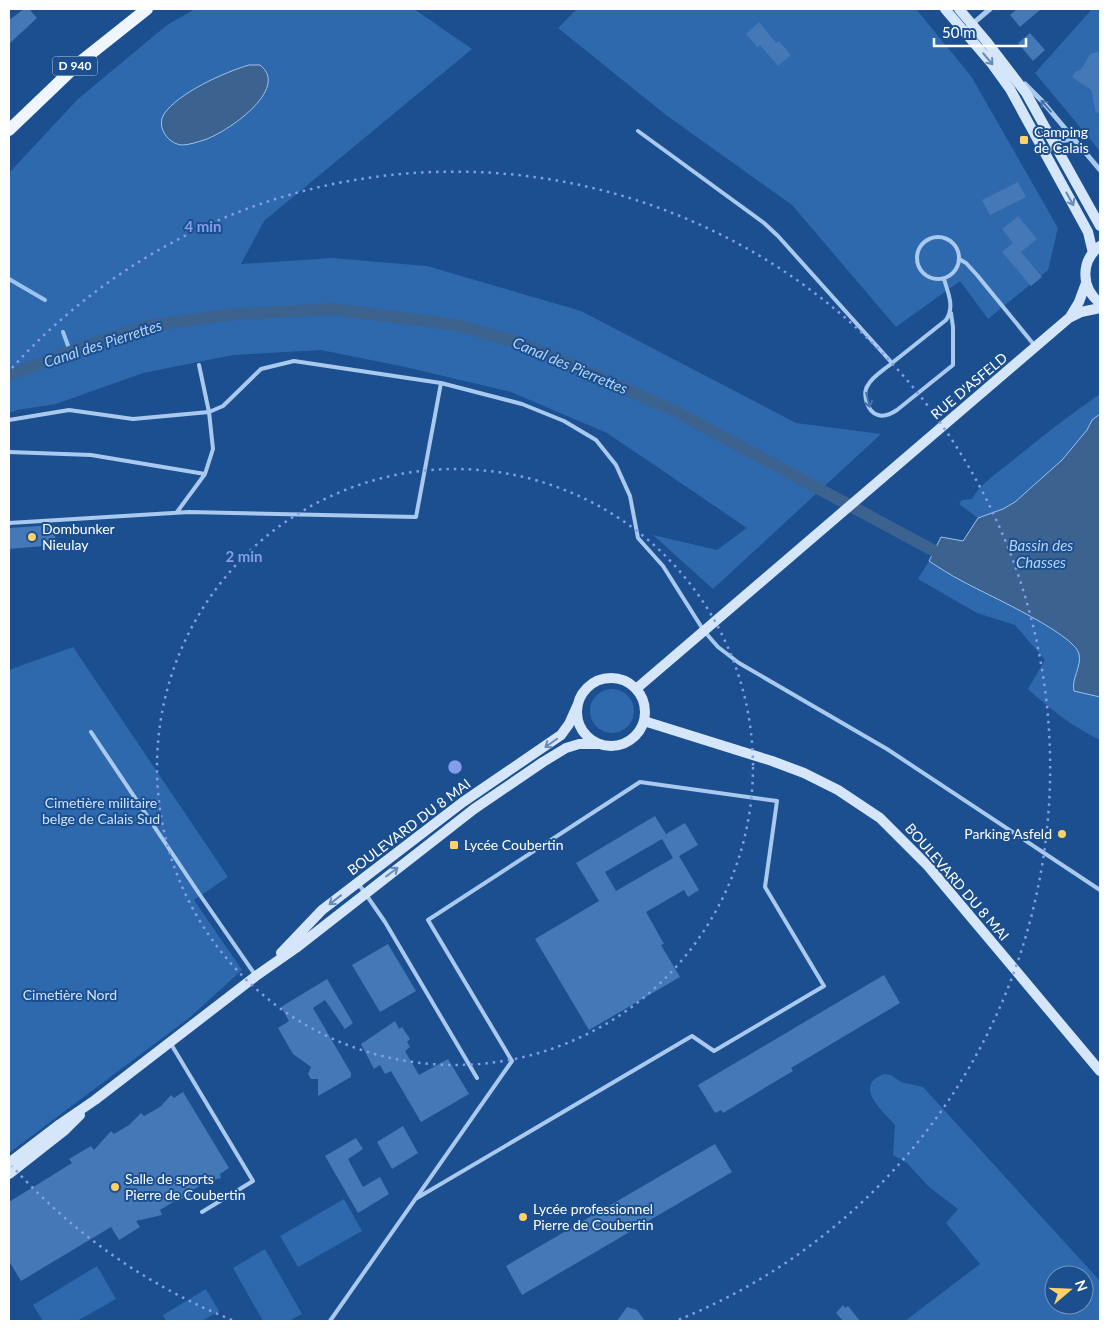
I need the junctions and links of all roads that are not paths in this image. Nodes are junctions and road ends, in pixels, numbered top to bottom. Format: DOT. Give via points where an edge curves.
graph roads {
  1 [pos="147,9"];
  2 [pos="945,9"];
  3 [pos="958,9"];
  4 [pos="990,9"];
  5 [pos="968,28"];
  6 [pos="1011,72"];
  7 [pos="9,130"];
  8 [pos="638,130"];
  9 [pos="1076,141"];
  10 [pos="1055,144"];
  11 [pos="1047,156"];
  12 [pos="1100,170"];
  13 [pos="1100,226"];
  14 [pos="1096,250"];
  15 [pos="959,260"];
  16 [pos="944,279"];
  17 [pos="1086,283"];
  18 [pos="1100,303"];
  19 [pos="1100,308"];
  20 [pos="951,312"];
  21 [pos="1069,318"];
  22 [pos="1036,347"];
  23 [pos="892,363"];
  24 [pos="199,365"];
  25 [pos="441,383"];
  26 [pos="209,412"];
  27 [pos="9,420"];
  28 [pos="9,452"];
  29 [pos="205,474"];
  30 [pos="177,512"];
  31 [pos="9,523"];
  32 [pos="704,631"];
  33 [pos="636,689"];
  34 [pos="578,704"];
  35 [pos="644,721"];
  36 [pos="91,732"];
  37 [pos="600,744"];
  38 [pos="358,883"];
  39 [pos="1100,890"];
  40 [pos="364,893"];
  41 [pos="256,976"];
  42 [pos="170,1042"];
  43 [pos="1100,1071"];
  44 [pos="478,1078"];
  45 [pos="95,1100"];
  46 [pos="9,1163"];
  47 [pos="9,1174"];
  48 [pos="417,1198"];
  49 [pos="202,1212"];
  50 [pos="330,1321"];
  1 -- 7 [label="main road, D 940" via="79,62"];
  2 -- 5 [label="street"];
  3 -- 5 [label="street"];
  4 -- 5 [label="street"];
  5 -- 6 [label="street"];
  5 -- 11 [label="street, one-way" via="1005,81"];
  9 -- 6 [label="street, one-way" via="1042,101"];
  6 -- 10 [label="street"];
  8 -- 23 [label="lane" via="764,223"];
  9 -- 10 [label="street" via="1066,139"];
  9 -- 12 [label="street"];
  10 -- 11 [label="street"];
  10 -- 13 [label="street"];
  11 -- 14 [label="street, one-way"];
  14 -- 17 [label="street, RUE D'ASFELD" via="1086,266"];
  15 -- 16 [label="lane" via="955,272"];
  15 -- 16 [label="lane" via="956,247 946,239 933,238 922,244 917,256 919,268 929,278"];
  15 -- 22 [label="lane" via="977,275"];
  16 -- 20 [label="lane"];
  17 -- 18 [label="street"];
  17 -- 21 [label="street, RUE D'ASFELD"];
  19 -- 21 [label="street, RUE D'ASFELD"];
  20 -- 23 [label="lane" via="946,320"];
  23 -- 20 [label="lane, one-way" via="866,389 869,408 879,416 897,410 952,365 954,327"];
  21 -- 22 [label="street, RUE D'ASFELD"];
  22 -- 32 [label="street, RUE D'ASFELD"];
  24 -- 26 [label="lane"];
  25 -- 26 [label="lane" via="294,361 261,369 223,406"];
  25 -- 30 [label="lane" via="416,517"];
  25 -- 32 [label="lane" via="522,404 564,421 596,440 616,466 630,496 638,538 663,566"];
  26 -- 27 [label="lane" via="133,419 69,410"];
  26 -- 29 [label="lane" via="213,449"];
  28 -- 29 [label="lane" via="90,455"];
  29 -- 30 [label="lane"];
  30 -- 31 [label="lane"];
  32 -- 33 [label="street"];
  32 -- 39 [label="lane" via="739,663 893,753"];
  33 -- 34 [label="street" via="621,679 602,679 587,688"];
  33 -- 35 [label="street" via="644,704"];
  34 -- 37 [label="street" via="580,726"];
  34 -- 38 [label="street, BOULEVARD DU 8 MAI, one-way" via="561,735 464,802"];
  35 -- 37 [label="street" via="638,733 627,742 614,746"];
  35 -- 43 [label="street, BOULEVARD DU 8 MAI" via="804,773 838,790 880,818 928,866"];
  36 -- 41 [label="lane"];
  40 -- 37 [label="street, BOULEVARD DU 8 MAI, one-way" via="466,815 543,762 572,746"];
  38 -- 40 [label="lane"];
  38 -- 41 [label="street, BOULEVARD DU 8 MAI, one-way" via="314,917"];
  40 -- 41 [label="street, BOULEVARD DU 8 MAI"];
  40 -- 44 [label="lane" via="385,922"];
  41 -- 42 [label="street, BOULEVARD DU 8 MAI"];
  42 -- 45 [label="street, BOULEVARD DU 8 MAI"];
  42 -- 49 [label="lane" via="254,1181"];
  45 -- 46 [label="street, BOULEVARD DU 8 MAI"];
  45 -- 47 [label="street, BOULEVARD DU 8 MAI" via="65,1130"];
  48 -- 48 [label="lane" via="692,1036 714,1051 824,986 765,887 777,801 640,782 428,920 512,1061"];
  48 -- 50 [label="lane"];
}
